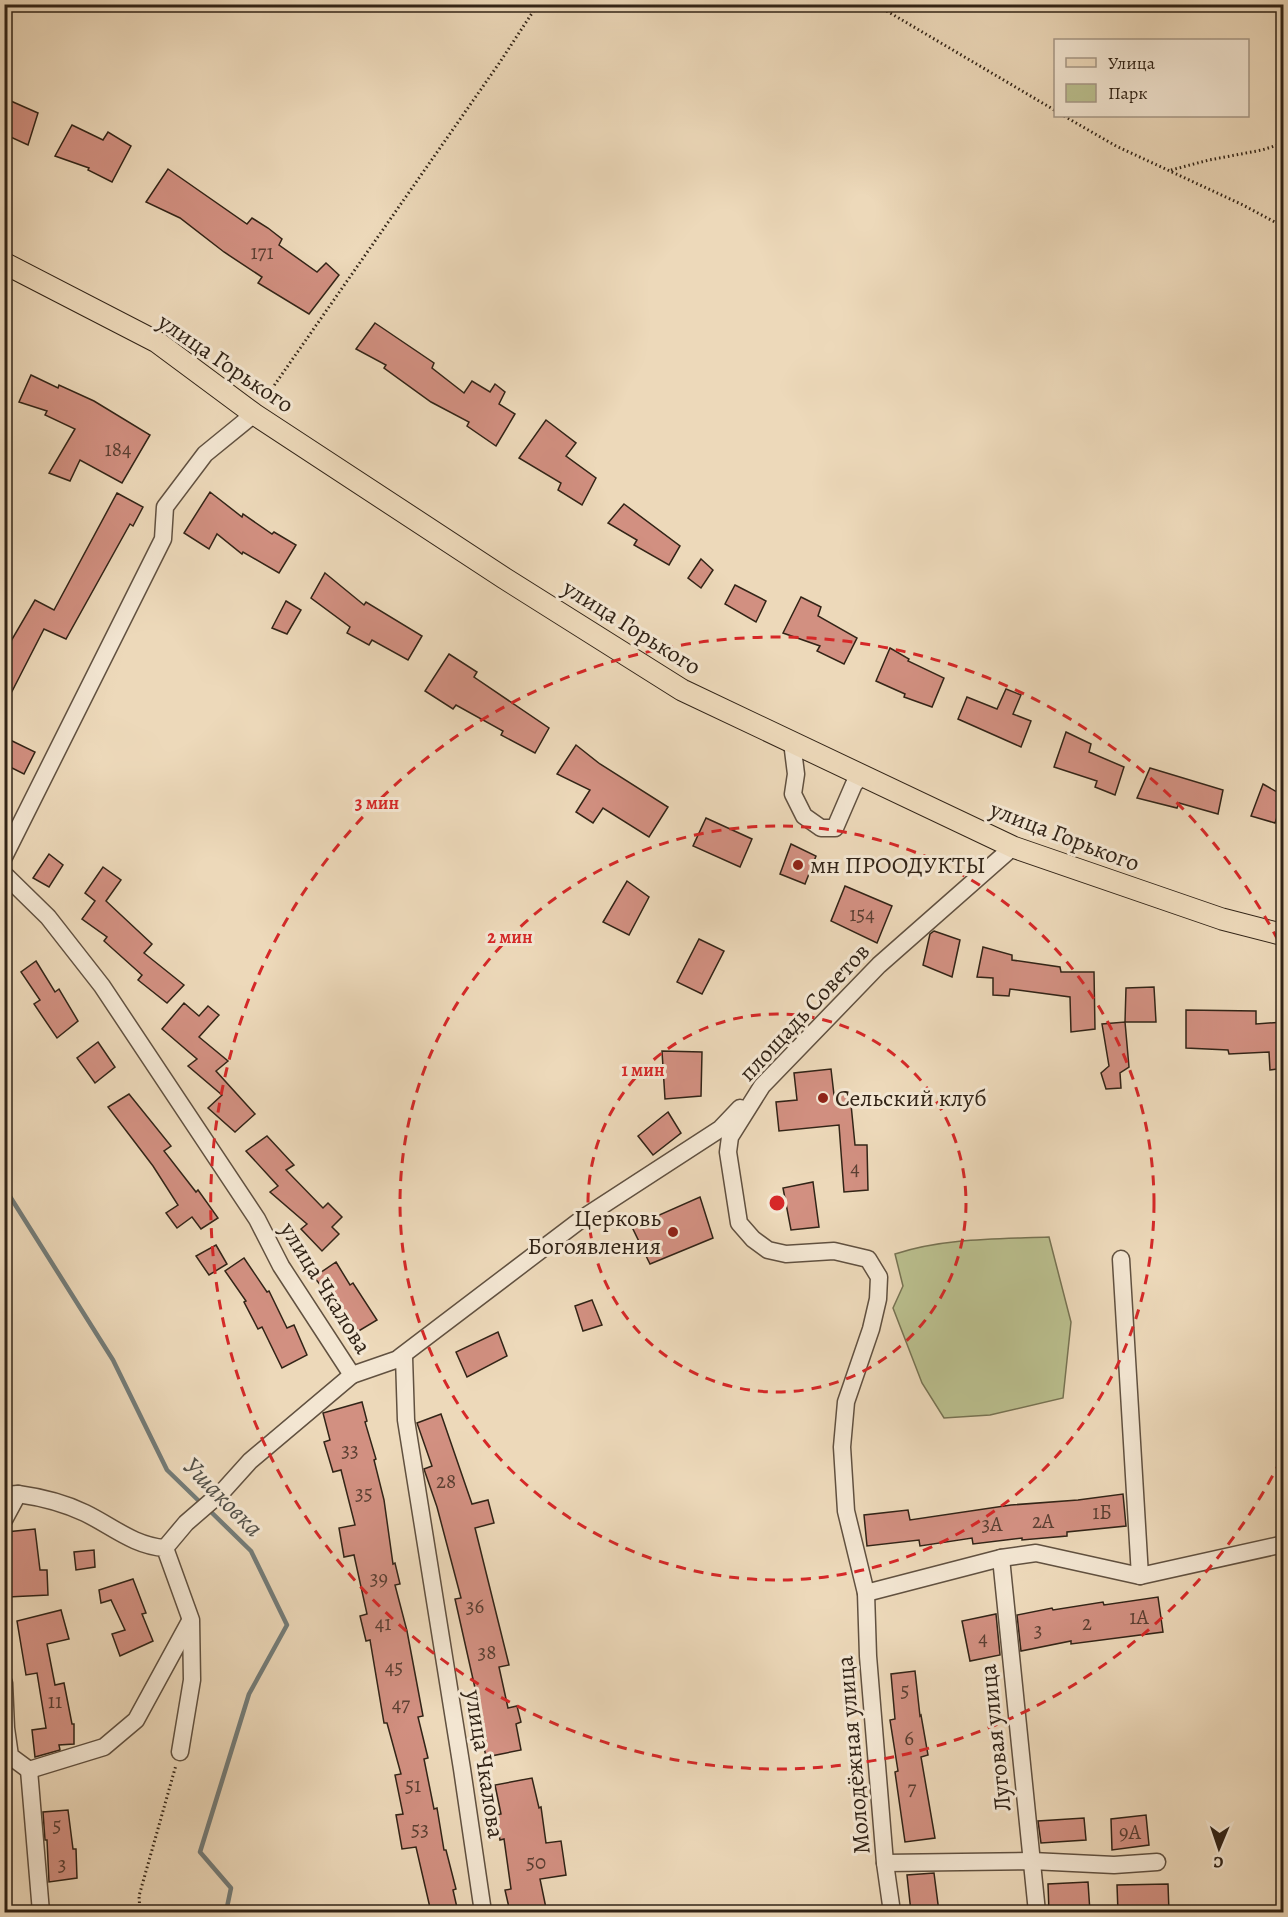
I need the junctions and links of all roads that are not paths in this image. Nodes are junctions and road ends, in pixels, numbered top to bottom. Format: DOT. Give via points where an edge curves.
graph roads {
  1 [pos="4,263"];
  2 [pos="254,414"];
  3 [pos="792,742"];
  4 [pos="863,775"];
  5 [pos="1013,847"];
  6 [pos="4,857"];
  7 [pos="4,874"];
  8 [pos="1284,935"];
  9 [pos="762,1086"];
  10 [pos="1121,1258"];
  11 [pos="868,1259"];
  12 [pos="404,1357"];
  13 [pos="352,1375"];
  14 [pos="11,1495"];
  15 [pos="4,1520"];
  16 [pos="1284,1544"];
  17 [pos="165,1548"];
  18 [pos="1001,1558"];
  19 [pos="1140,1576"];
  20 [pos="866,1593"];
  21 [pos="191,1620"];
  22 [pos="4,1683"];
  23 [pos="180,1752"];
  24 [pos="29,1770"];
  25 [pos="1032,1861"];
  26 [pos="1157,1862"];
  27 [pos="885,1863"];
  28 [pos="42,1912"];
  29 [pos="483,1912"];
  30 [pos="892,1912"];
  31 [pos="1037,1912"];
  1 -- 2 [label="main road, улица Горького" via="157,342"];
  2 -- 3 [label="main road, улица Горького" via="682,690"];
  2 -- 6 [label="street" via="206,454 165,507 163,539"];
  3 -- 4 [label="main road, улица Горького"];
  3 -- 4 [label="street" via="796,774 793,794 804,816 821,828 835,828 849,794"];
  4 -- 5 [label="main road, улица Горького"];
  5 -- 8 [label="main road, улица Горького" via="1222,919"];
  5 -- 9 [label="street, площадь Советов" via="879,965"];
  7 -- 13 [label="street, улица Чкалова" via="48,917 102,986 257,1219 281,1266"];
  9 -- 11 [label="street, площадь Советов" via="730,1137 728,1152 739,1223 768,1250 786,1254 834,1251"];
  9 -- 12 [label="street" via="720,1129 583,1218 400,1357"];
  10 -- 19 [label="street"];
  11 -- 20 [label="street, Молодёжная улица" via="879,1277 878,1299 872,1329 846,1401 842,1447 846,1511"];
  12 -- 13 [label="street, улица Чкалова"];
  12 -- 29 [label="street, улица Чкалова" via="406,1420"];
  13 -- 17 [label="street" via="250,1461"];
  14 -- 15 [label="street"];
  14 -- 17 [label="street" via="39,1496 84,1512 149,1547"];
  16 -- 19 [label="street"];
  17 -- 21 [label="street"];
  18 -- 19 [label="street" via="1036,1553"];
  18 -- 20 [label="street"];
  18 -- 25 [label="street, Луговая улица"];
  20 -- 27 [label="street, Молодёжная улица"];
  21 -- 23 [label="street" via="192,1680"];
  21 -- 24 [label="street" via="136,1720 104,1747"];
  22 -- 24 [label="street" via="10,1756"];
  24 -- 28 [label="street"];
  25 -- 26 [label="street"];
  25 -- 27 [label="street"];
  25 -- 31 [label="street, Луговая улица"];
  27 -- 30 [label="street, Молодёжная улица"];
}
